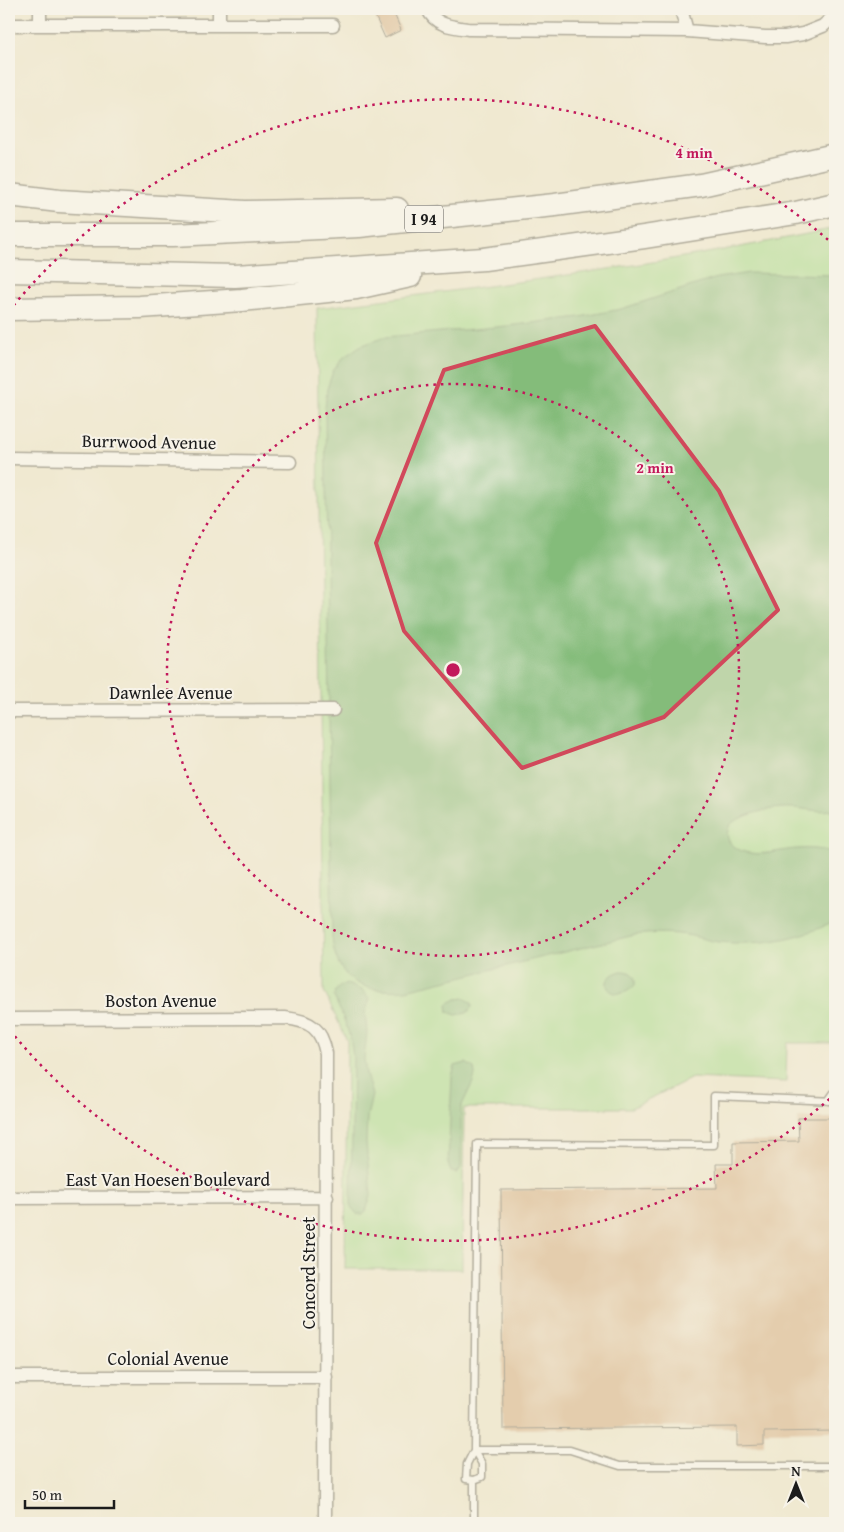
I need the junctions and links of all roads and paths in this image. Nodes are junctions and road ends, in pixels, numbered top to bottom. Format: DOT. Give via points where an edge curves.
graph roads {
  1 [pos="40,9"];
  2 [pos="220,9"];
  3 [pos="681,9"];
  4 [pos="429,12"];
  5 [pos="835,15"];
  6 [pos="219,24"];
  7 [pos="9,25"];
  8 [pos="40,25"];
  9 [pos="333,25"];
  10 [pos="687,31"];
  11 [pos="835,155"];
  12 [pos="9,195"];
  13 [pos="835,204"];
  14 [pos="555,205"];
  15 [pos="9,235"];
  16 [pos="484,259"];
  17 [pos="9,271"];
  18 [pos="9,309"];
  19 [pos="9,458"];
  20 [pos="290,462"];
  21 [pos="9,710"];
  22 [pos="333,710"];
  23 [pos="9,1019"];
  24 [pos="313,1026"];
  25 [pos="835,1091"];
  26 [pos="828,1101"];
  27 [pos="835,1101"];
  28 [pos="326,1197"];
  29 [pos="9,1198"];
  30 [pos="9,1377"];
  31 [pos="326,1377"];
  32 [pos="474,1450"];
  33 [pos="835,1466"];
  34 [pos="474,1480"];
  35 [pos="325,1523"];
  36 [pos="474,1523"];
  1 -- 8 [label="street"];
  2 -- 6 [label="street"];
  3 -- 10 [label="street"];
  4 -- 10 [label="street" via="449,26 468,29"];
  5 -- 10 [label="street" via="823,26 785,37"];
  6 -- 8 [label="street"];
  6 -- 9 [label="street"];
  7 -- 8 [label="street"];
  11 -- 14 [label="highway, I 94" via="701,185"];
  12 -- 14 [label="highway" via="245,212"];
  13 -- 16 [label="highway" via="644,237"];
  14 -- 15 [label="highway, I 94" via="359,226 173,235"];
  16 -- 17 [label="highway" via="235,276"];
  16 -- 18 [label="highway" via="356,288 242,300 140,307"];
  19 -- 20 [label="street, Burrwood Avenue"];
  21 -- 22 [label="street, Dawnlee Avenue"];
  23 -- 24 [label="street, Boston Avenue" via="285,1018"];
  24 -- 28 [label="street, Concord Street" via="323,1039 326,1054"];
  25 -- 26 [label="lane"];
  26 -- 27 [label="lane"];
  26 -- 32 [label="lane" via="714,1096 714,1145 477,1144"];
  28 -- 29 [label="street, East Van Hoesen Boulevard"];
  28 -- 31 [label="street, Concord Street"];
  30 -- 31 [label="street, Colonial Avenue"];
  31 -- 35 [label="street, Concord Street"];
  32 -- 33 [label="lane" via="570,1450 620,1466"];
  32 -- 34 [label="lane" via="482,1464 482,1477"];
  32 -- 34 [label="lane" via="467,1464 466,1479"];
  34 -- 36 [label="lane"];
}
